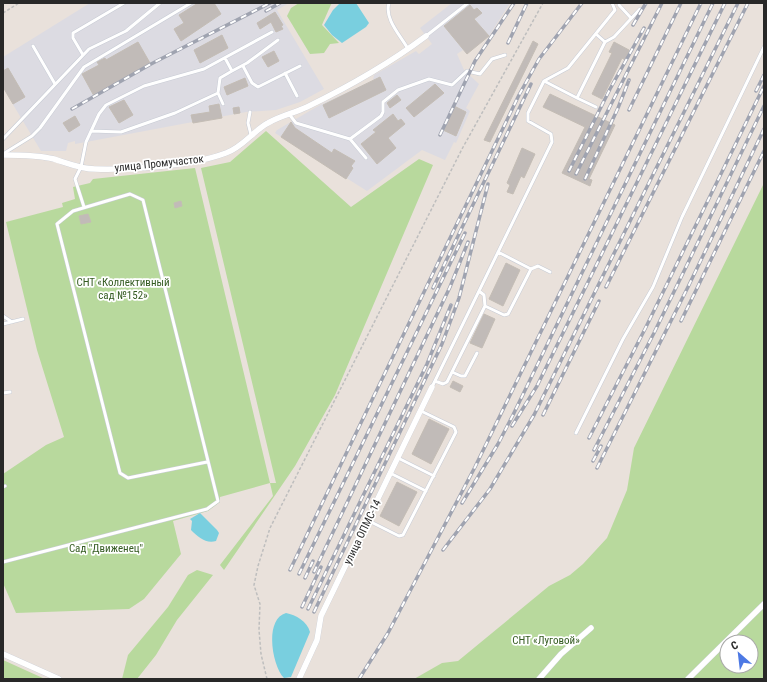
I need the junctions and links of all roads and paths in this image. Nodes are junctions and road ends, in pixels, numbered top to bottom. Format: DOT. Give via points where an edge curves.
graph roads {
  1 [pos="19,3"];
  2 [pos="124,3"];
  3 [pos="160,3"];
  4 [pos="191,3"];
  5 [pos="389,3"];
  6 [pos="468,3"];
  7 [pos="543,3"];
  8 [pos="612,3"];
  9 [pos="620,4"];
  10 [pos="640,9"];
  11 [pos="615,10"];
  12 [pos="3,13"];
  13 [pos="631,18"];
  14 [pos="272,32"];
  15 [pos="596,34"];
  16 [pos="426,36"];
  17 [pos="278,40"];
  18 [pos="605,42"];
  19 [pos="33,46"];
  20 [pos="764,47"];
  21 [pos="408,49"];
  22 [pos="83,55"];
  23 [pos="505,55"];
  24 [pos="225,58"];
  25 [pos="243,66"];
  26 [pos="300,66"];
  27 [pos="232,71"];
  28 [pos="285,73"];
  29 [pos="544,81"];
  30 [pos="55,84"];
  31 [pos="218,93"];
  32 [pos="297,96"];
  33 [pos="577,98"];
  34 [pos="223,104"];
  35 [pos="596,107"];
  36 [pos="250,112"];
  37 [pos="289,114"];
  38 [pos="91,131"];
  39 [pos="251,135"];
  40 [pos="3,139"];
  41 [pos="350,139"];
  42 [pos="3,154"];
  43 [pos="366,158"];
  44 [pos="81,167"];
  45 [pos="84,208"];
  46 [pos="498,252"];
  47 [pos="531,268"];
  48 [pos="550,272"];
  49 [pos="479,291"];
  50 [pos="485,306"];
  51 [pos="3,316"];
  52 [pos="23,320"];
  53 [pos="12,322"];
  54 [pos="3,324"];
  55 [pos="477,353"];
  56 [pos="452,372"];
  57 [pos="435,381"];
  58 [pos="432,387"];
  59 [pos="10,392"];
  60 [pos="3,393"];
  61 [pos="421,410"];
  62 [pos="576,433"];
  63 [pos="398,458"];
  64 [pos="207,462"];
  65 [pos="390,473"];
  66 [pos="434,476"];
  67 [pos="426,491"];
  68 [pos="367,520"];
  69 [pos="3,562"];
  70 [pos="764,604"];
  71 [pos="591,628"];
  72 [pos="3,654"];
  73 [pos="59,679"];
  74 [pos="267,679"];
  75 [pos="299,679"];
  76 [pos="539,679"];
  77 [pos="688,679"];
  1 -- 12 [label="path"];
  2 -- 22 [label="lane" via="73,33"];
  3 -- 22 [label="lane" via="126,31 89,49"];
  4 -- 42 [label="lane" via="84,67 40,128"];
  5 -- 21 [label="lane" via="388,13"];
  6 -- 16 [label="lane"];
  7 -- 74 [label="path" via="462,149 270,528 254,585 260,604 259,630"];
  8 -- 11 [label="lane"];
  9 -- 11 [label="lane"];
  9 -- 13 [label="lane"];
  10 -- 13 [label="lane"];
  11 -- 15 [label="lane"];
  13 -- 18 [label="lane" via="614,37"];
  14 -- 24 [label="lane"];
  15 -- 18 [label="lane"];
  15 -- 29 [label="lane" via="568,68"];
  16 -- 21 [label="street, улица Промучасток"];
  17 -- 25 [label="lane"];
  18 -- 33 [label="lane"];
  19 -- 30 [label="lane"];
  20 -- 62 [label="lane" via="682,217 653,287 623,339"];
  21 -- 37 [label="street, улица Промучасток" via="360,78"];
  22 -- 30 [label="lane"];
  23 -- 41 [label="lane" via="492,59 480,74 467,71 452,85 429,79 398,90 383,102 384,112 381,116"];
  24 -- 27 [label="lane"];
  24 -- 38 [label="lane" via="204,69 132,91 102,109"];
  25 -- 27 [label="lane"];
  25 -- 28 [label="lane" via="252,84 258,87"];
  26 -- 28 [label="lane"];
  27 -- 31 [label="lane" via="220,78"];
  28 -- 32 [label="lane"];
  29 -- 33 [label="lane"];
  29 -- 46 [label="lane" via="527,117 531,123 551,134 552,142"];
  30 -- 40 [label="lane"];
  31 -- 34 [label="lane"];
  31 -- 38 [label="lane" via="122,132"];
  33 -- 35 [label="lane"];
  36 -- 39 [label="lane" via="248,122"];
  37 -- 39 [label="street, улица Промучасток" via="269,122"];
  37 -- 41 [label="lane" via="296,123"];
  38 -- 44 [label="lane"];
  39 -- 44 [label="street, улица Промучасток" via="233,150 193,161 145,167"];
  41 -- 43 [label="lane"];
  42 -- 44 [label="street, улица Промучасток" via="52,159"];
  44 -- 45 [label="lane" via="75,179"];
  45 -- 64 [label="lane" via="130,194 144,200"];
  45 -- 64 [label="lane" via="73,211 57,224 120,473 128,478"];
  46 -- 47 [label="lane"];
  46 -- 49 [label="lane"];
  47 -- 48 [label="lane" via="536,266"];
  47 -- 50 [label="lane" via="508,314 504,315"];
  49 -- 50 [label="lane" via="484,295"];
  49 -- 57 [label="lane"];
  50 -- 56 [label="lane"];
  51 -- 53 [label="lane"];
  52 -- 53 [label="lane"];
  53 -- 54 [label="lane"];
  55 -- 56 [label="lane" via="465,376"];
  56 -- 57 [label="lane" via="445,384"];
  57 -- 58 [label="lane"];
  58 -- 61 [label="street, улица ОПМС-14"];
  59 -- 60 [label="lane"];
  61 -- 63 [label="street, улица ОПМС-14"];
  61 -- 66 [label="lane" via="456,430"];
  63 -- 65 [label="street, улица ОПМС-14"];
  63 -- 66 [label="lane"];
  64 -- 69 [label="lane" via="218,501 207,508"];
  65 -- 67 [label="lane"];
  65 -- 68 [label="street, улица ОПМС-14"];
  66 -- 67 [label="lane"];
  67 -- 68 [label="lane" via="403,535 399,536"];
  68 -- 75 [label="street, улица ОПМС-14" via="321,616 317,640"];
  70 -- 77 [label="street"];
  71 -- 76 [label="street" via="561,654"];
  72 -- 73 [label="street"];
}
